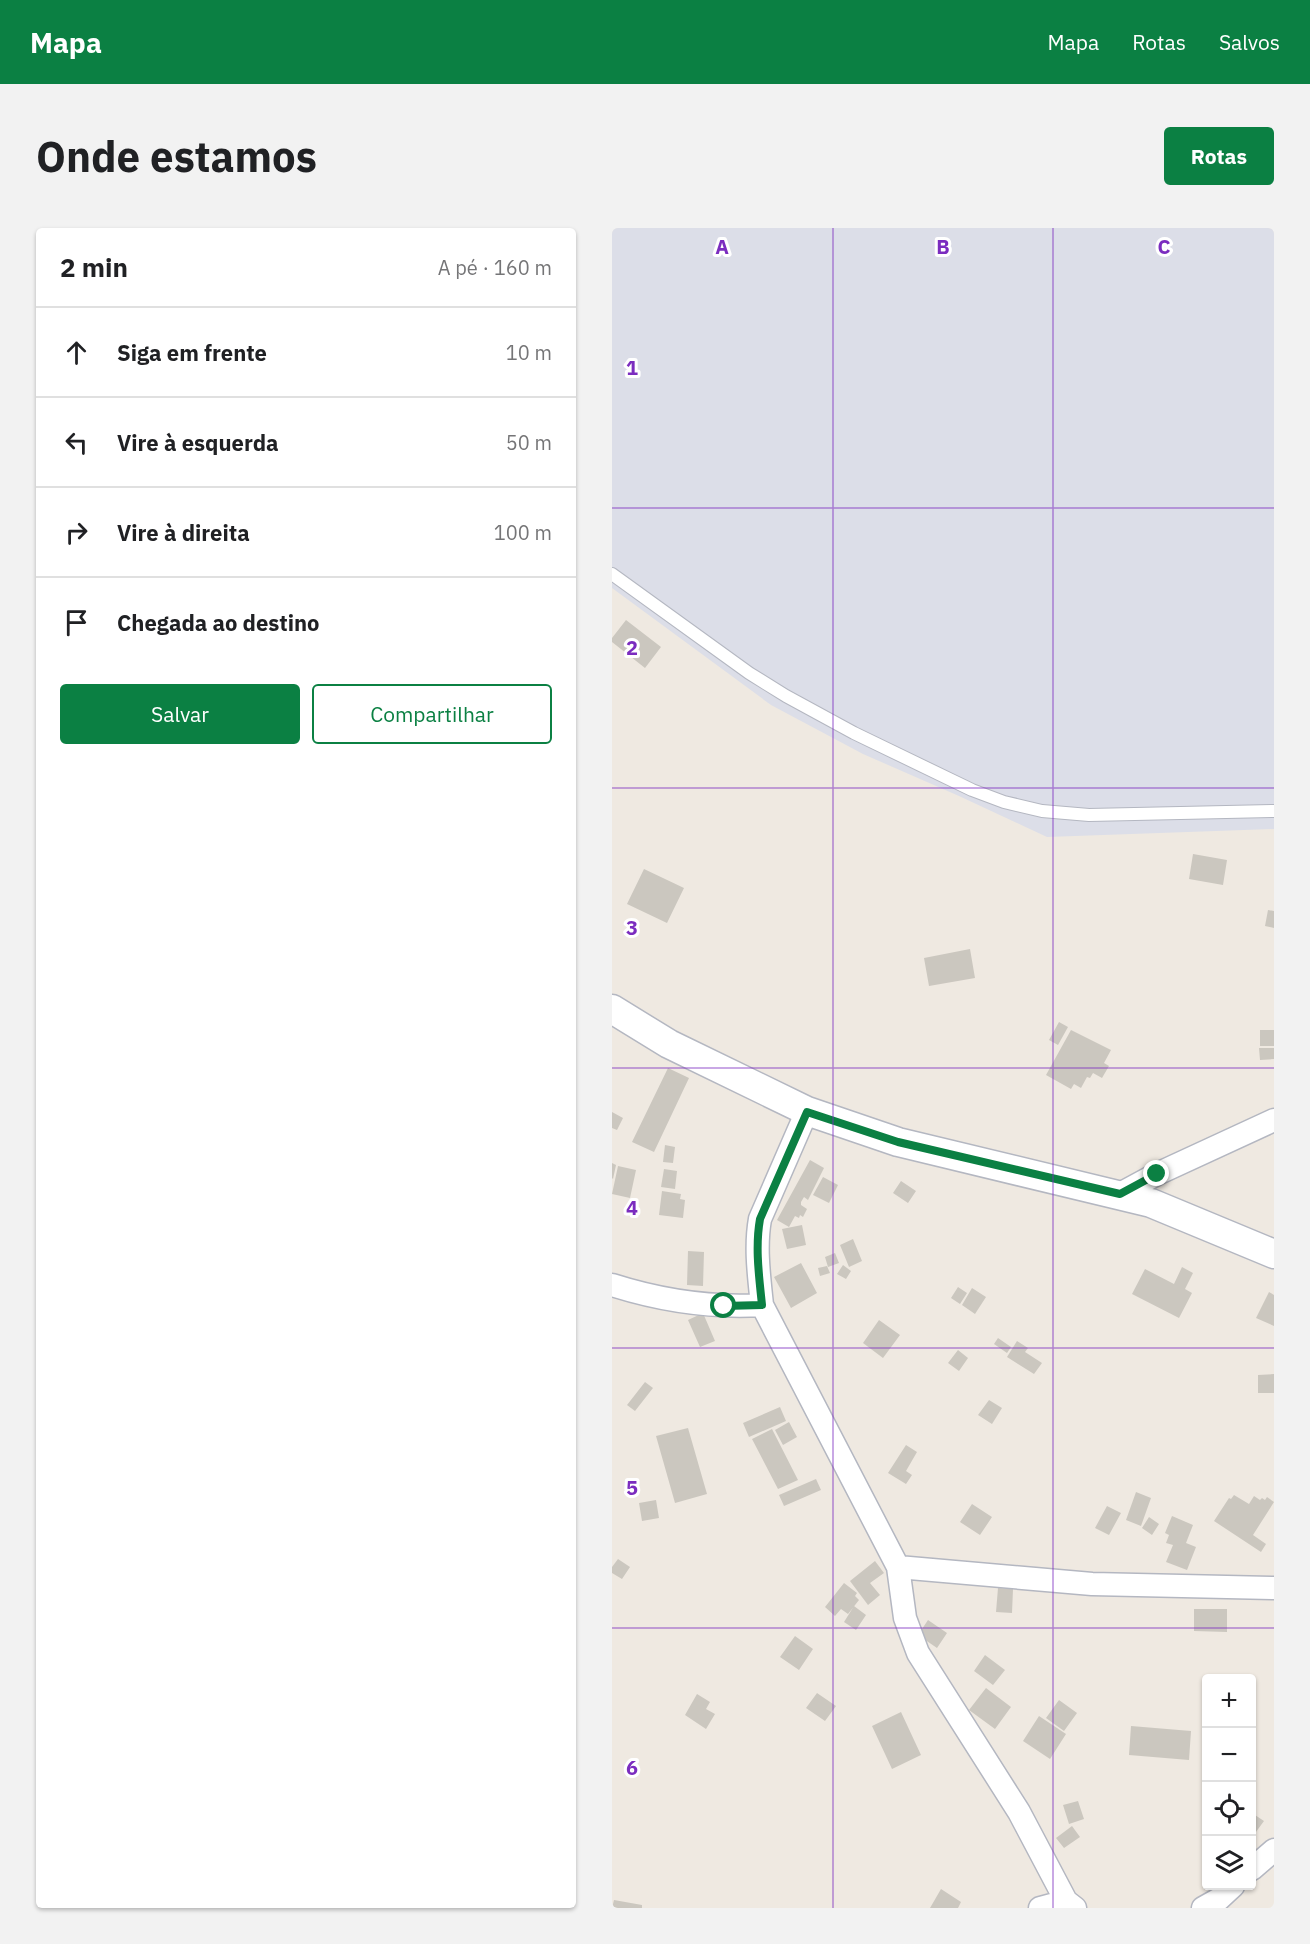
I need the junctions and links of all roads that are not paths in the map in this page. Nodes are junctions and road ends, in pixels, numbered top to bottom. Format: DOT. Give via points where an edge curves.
graph roads {
  1 [pos="612,574"];
  2 [pos="1274,811"];
  3 [pos="612,1009"];
  4 [pos="807,1112"];
  5 [pos="1274,1120"];
  6 [pos="1120,1194"];
  7 [pos="1274,1254"];
  8 [pos="612,1285"];
  9 [pos="762,1305"];
  10 [pos="898,1567"];
  11 [pos="1274,1588"];
  12 [pos="1274,1850"];
  13 [pos="1256,1865"];
  14 [pos="1229,1890"];
  15 [pos="1070,1904"];
  16 [pos="1040,1908"];
  17 [pos="1203,1908"];
  1 -- 2 [label="lane" via="786,696 972,790 1004,802 1042,811 1089,815"];
  3 -- 4 [label="street" via="669,1044"];
  4 -- 6 [label="street" via="898,1142"];
  4 -- 9 [label="street" via="760,1219 758,1270"];
  5 -- 6 [label="street"];
  6 -- 7 [label="street"];
  8 -- 9 [label="street" via="641,1294 724,1306"];
  9 -- 10 [label="street"];
  10 -- 11 [label="street" via="1092,1584"];
  10 -- 15 [label="street" via="905,1618 918,1653 1019,1812"];
  12 -- 13 [label="street"];
  14 -- 17 [label="street"];
  15 -- 16 [label="street"];
}
